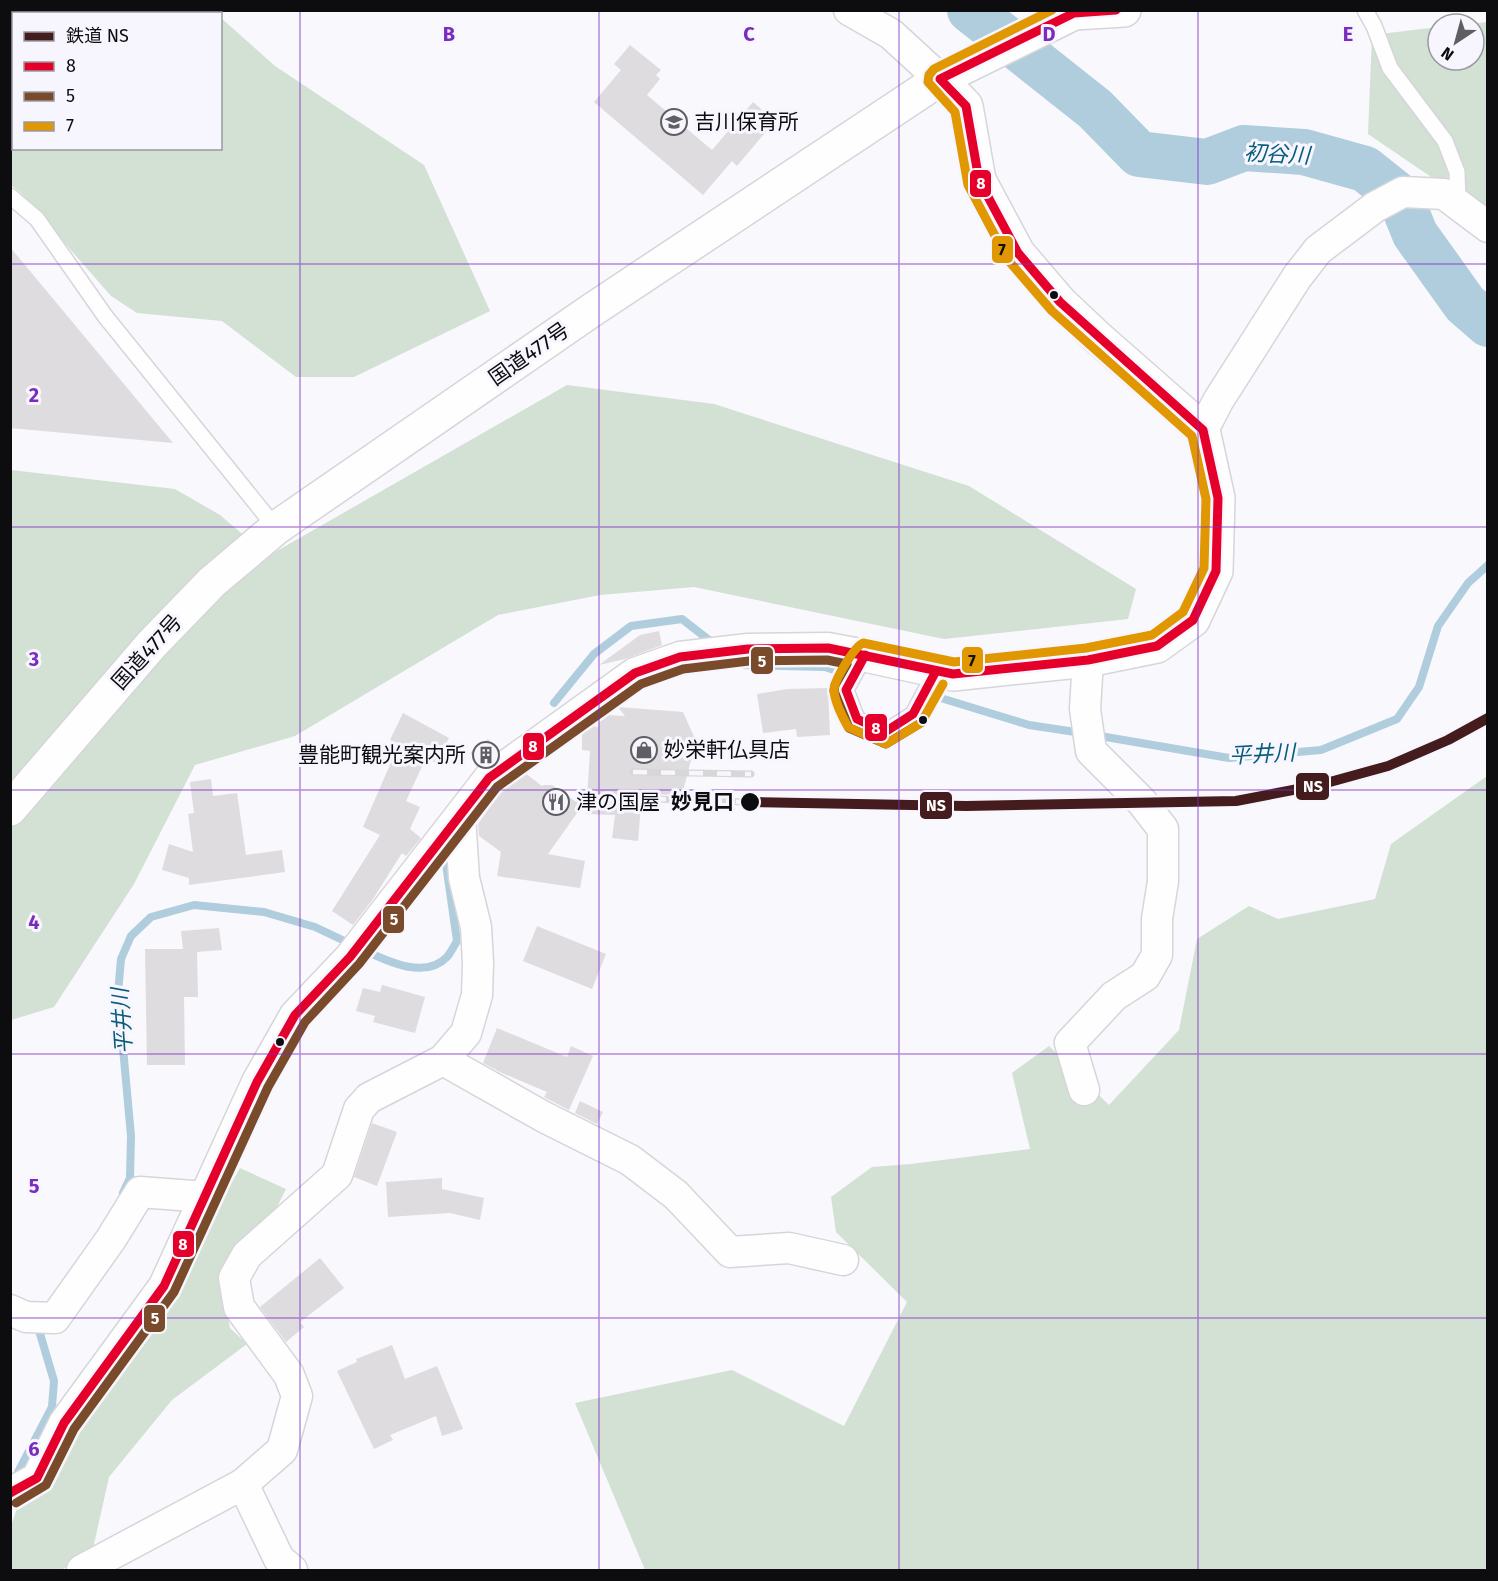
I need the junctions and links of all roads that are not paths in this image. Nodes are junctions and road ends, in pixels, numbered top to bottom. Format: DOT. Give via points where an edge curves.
graph roads {
  1 [pos="849,10"];
  2 [pos="1124,10"];
  3 [pos="1365,10"];
  4 [pos="939,79"];
  5 [pos="10,196"];
  6 [pos="1458,205"];
  7 [pos="1488,227"];
  8 [pos="1203,430"];
  9 [pos="276,528"];
  10 [pos="865,655"];
  11 [pos="1088,660"];
  12 [pos="936,670"];
  13 [pos="10,809"];
  14 [pos="460,816"];
  15 [pos="443,1060"];
  16 [pos="1084,1090"];
  17 [pos="206,1197"];
  18 [pos="843,1260"];
  19 [pos="31,1315"];
  20 [pos="243,1484"];
  21 [pos="10,1493"];
  22 [pos="82,1570"];
  23 [pos="292,1570"];
  1 -- 4 [label="street" via="891,34"];
  2 -- 4 [label="main road, 国道477号" via="1074,13"];
  3 -- 6 [label="lane" via="1390,68 1445,141 1456,172"];
  4 -- 8 [label="main road" via="966,106 980,180 1018,254 1059,302"];
  4 -- 9 [label="main road, 国道477号" via="592,310"];
  5 -- 9 [label="lane" via="37,219 105,316"];
  6 -- 7 [label="street"];
  6 -- 8 [label="street" via="1444,194 1402,192 1318,250"];
  8 -- 11 [label="main road" via="1218,498 1216,571 1193,620 1156,646"];
  9 -- 13 [label="main road, 国道477号" via="212,582 152,644"];
  10 -- 12 [label="main road"];
  10 -- 12 [label="lane" via="846,690 857,719 885,732 913,714"];
  10 -- 14 [label="street" via="828,648 748,649 681,657 635,673 489,778"];
  11 -- 12 [label="main road" via="953,674"];
  11 -- 16 [label="street" via="1085,710 1091,751 1163,829 1163,881 1157,955 1145,976 1114,996 1070,1042"];
  14 -- 15 [label="street" via="464,878 476,927 477,995 466,1033"];
  14 -- 17 [label="street" via="350,957 295,1015 257,1082"];
  15 -- 18 [label="street" via="544,1118 630,1160 676,1196 730,1252 789,1248"];
  15 -- 20 [label="street" via="369,1098 359,1109 337,1175 248,1255 234,1278 239,1307 289,1375 297,1396 282,1450"];
  17 -- 19 [label="street" via="140,1192 111,1239"];
  17 -- 21 [label="street" via="164,1286 64,1423 37,1478"];
  20 -- 22 [label="street"];
  20 -- 23 [label="street" via="279,1559"];
}
